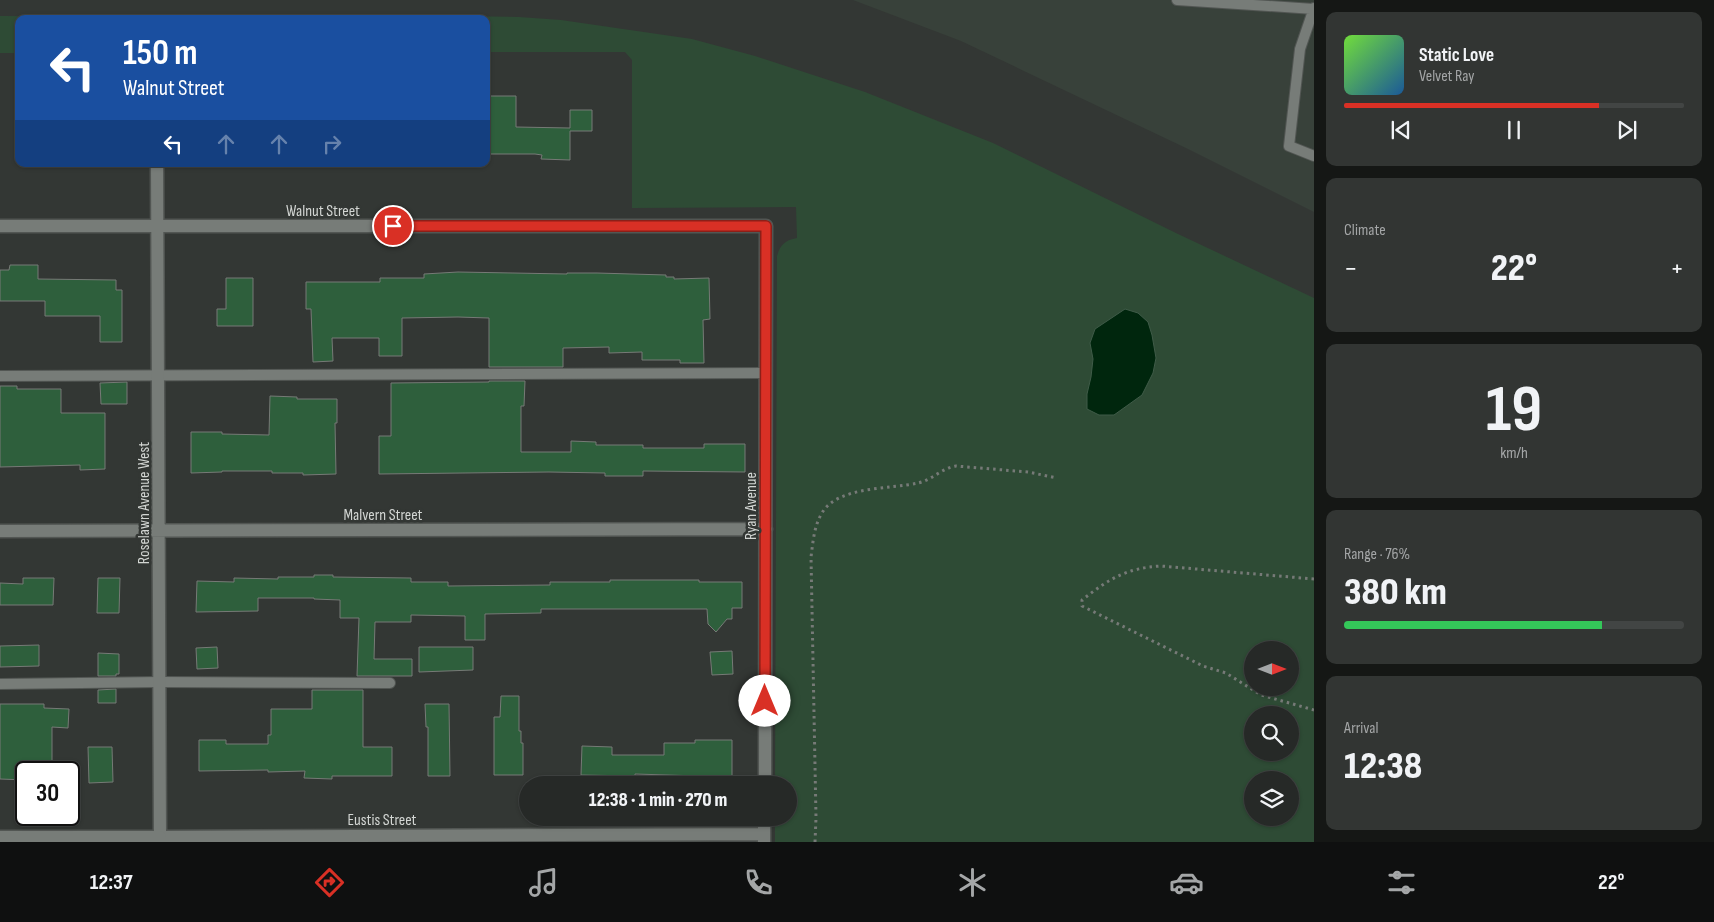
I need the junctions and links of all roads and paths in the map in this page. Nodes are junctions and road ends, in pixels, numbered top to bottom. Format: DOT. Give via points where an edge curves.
graph roads {
  1 [pos="1177,0"];
  2 [pos="1314,8"];
  3 [pos="1314,156"];
  4 [pos="156,167"];
  5 [pos="0,226"];
  6 [pos="158,226"];
  7 [pos="766,226"];
  8 [pos="158,374"];
  9 [pos="766,374"];
  10 [pos="0,376"];
  11 [pos="1057,478"];
  12 [pos="766,529"];
  13 [pos="0,531"];
  14 [pos="159,531"];
  15 [pos="1314,579"];
  16 [pos="160,682"];
  17 [pos="390,683"];
  18 [pos="0,684"];
  19 [pos="1314,710"];
  20 [pos="764,776"];
  21 [pos="0,837"];
  22 [pos="764,838"];
  23 [pos="160,839"];
  24 [pos="815,842"];
  1 -- 2 [label="lane"];
  2 -- 3 [label="lane" via="1300,49 1289,146"];
  4 -- 6 [label="street, Roselawn Avenue West"];
  5 -- 6 [label="street, Walnut Street"];
  6 -- 7 [label="street, Walnut Street"];
  6 -- 8 [label="street, Roselawn Avenue West"];
  7 -- 9 [label="street, Ryan Avenue"];
  8 -- 9 [label="lane"];
  8 -- 10 [label="lane"];
  8 -- 14 [label="street, Roselawn Avenue West"];
  9 -- 12 [label="street, Ryan Avenue"];
  11 -- 24 [label="path" via="1028,472 956,466 920,483 847,495 822,511 811,557"];
  12 -- 14 [label="street, Malvern Street"];
  12 -- 20 [label="street, Ryan Avenue"];
  13 -- 14 [label="street, Malvern Street"];
  14 -- 16 [label="street, Roselawn Avenue West"];
  15 -- 19 [label="path" via="1142,567 1126,572 1082,600 1082,606 1203,666 1226,673 1261,695"];
  16 -- 17 [label="lane"];
  16 -- 18 [label="lane"];
  16 -- 23 [label="street, Roselawn Avenue West"];
  21 -- 23 [label="street, Eustis Street"];
  22 -- 23 [label="street, Eustis Street"];
}
